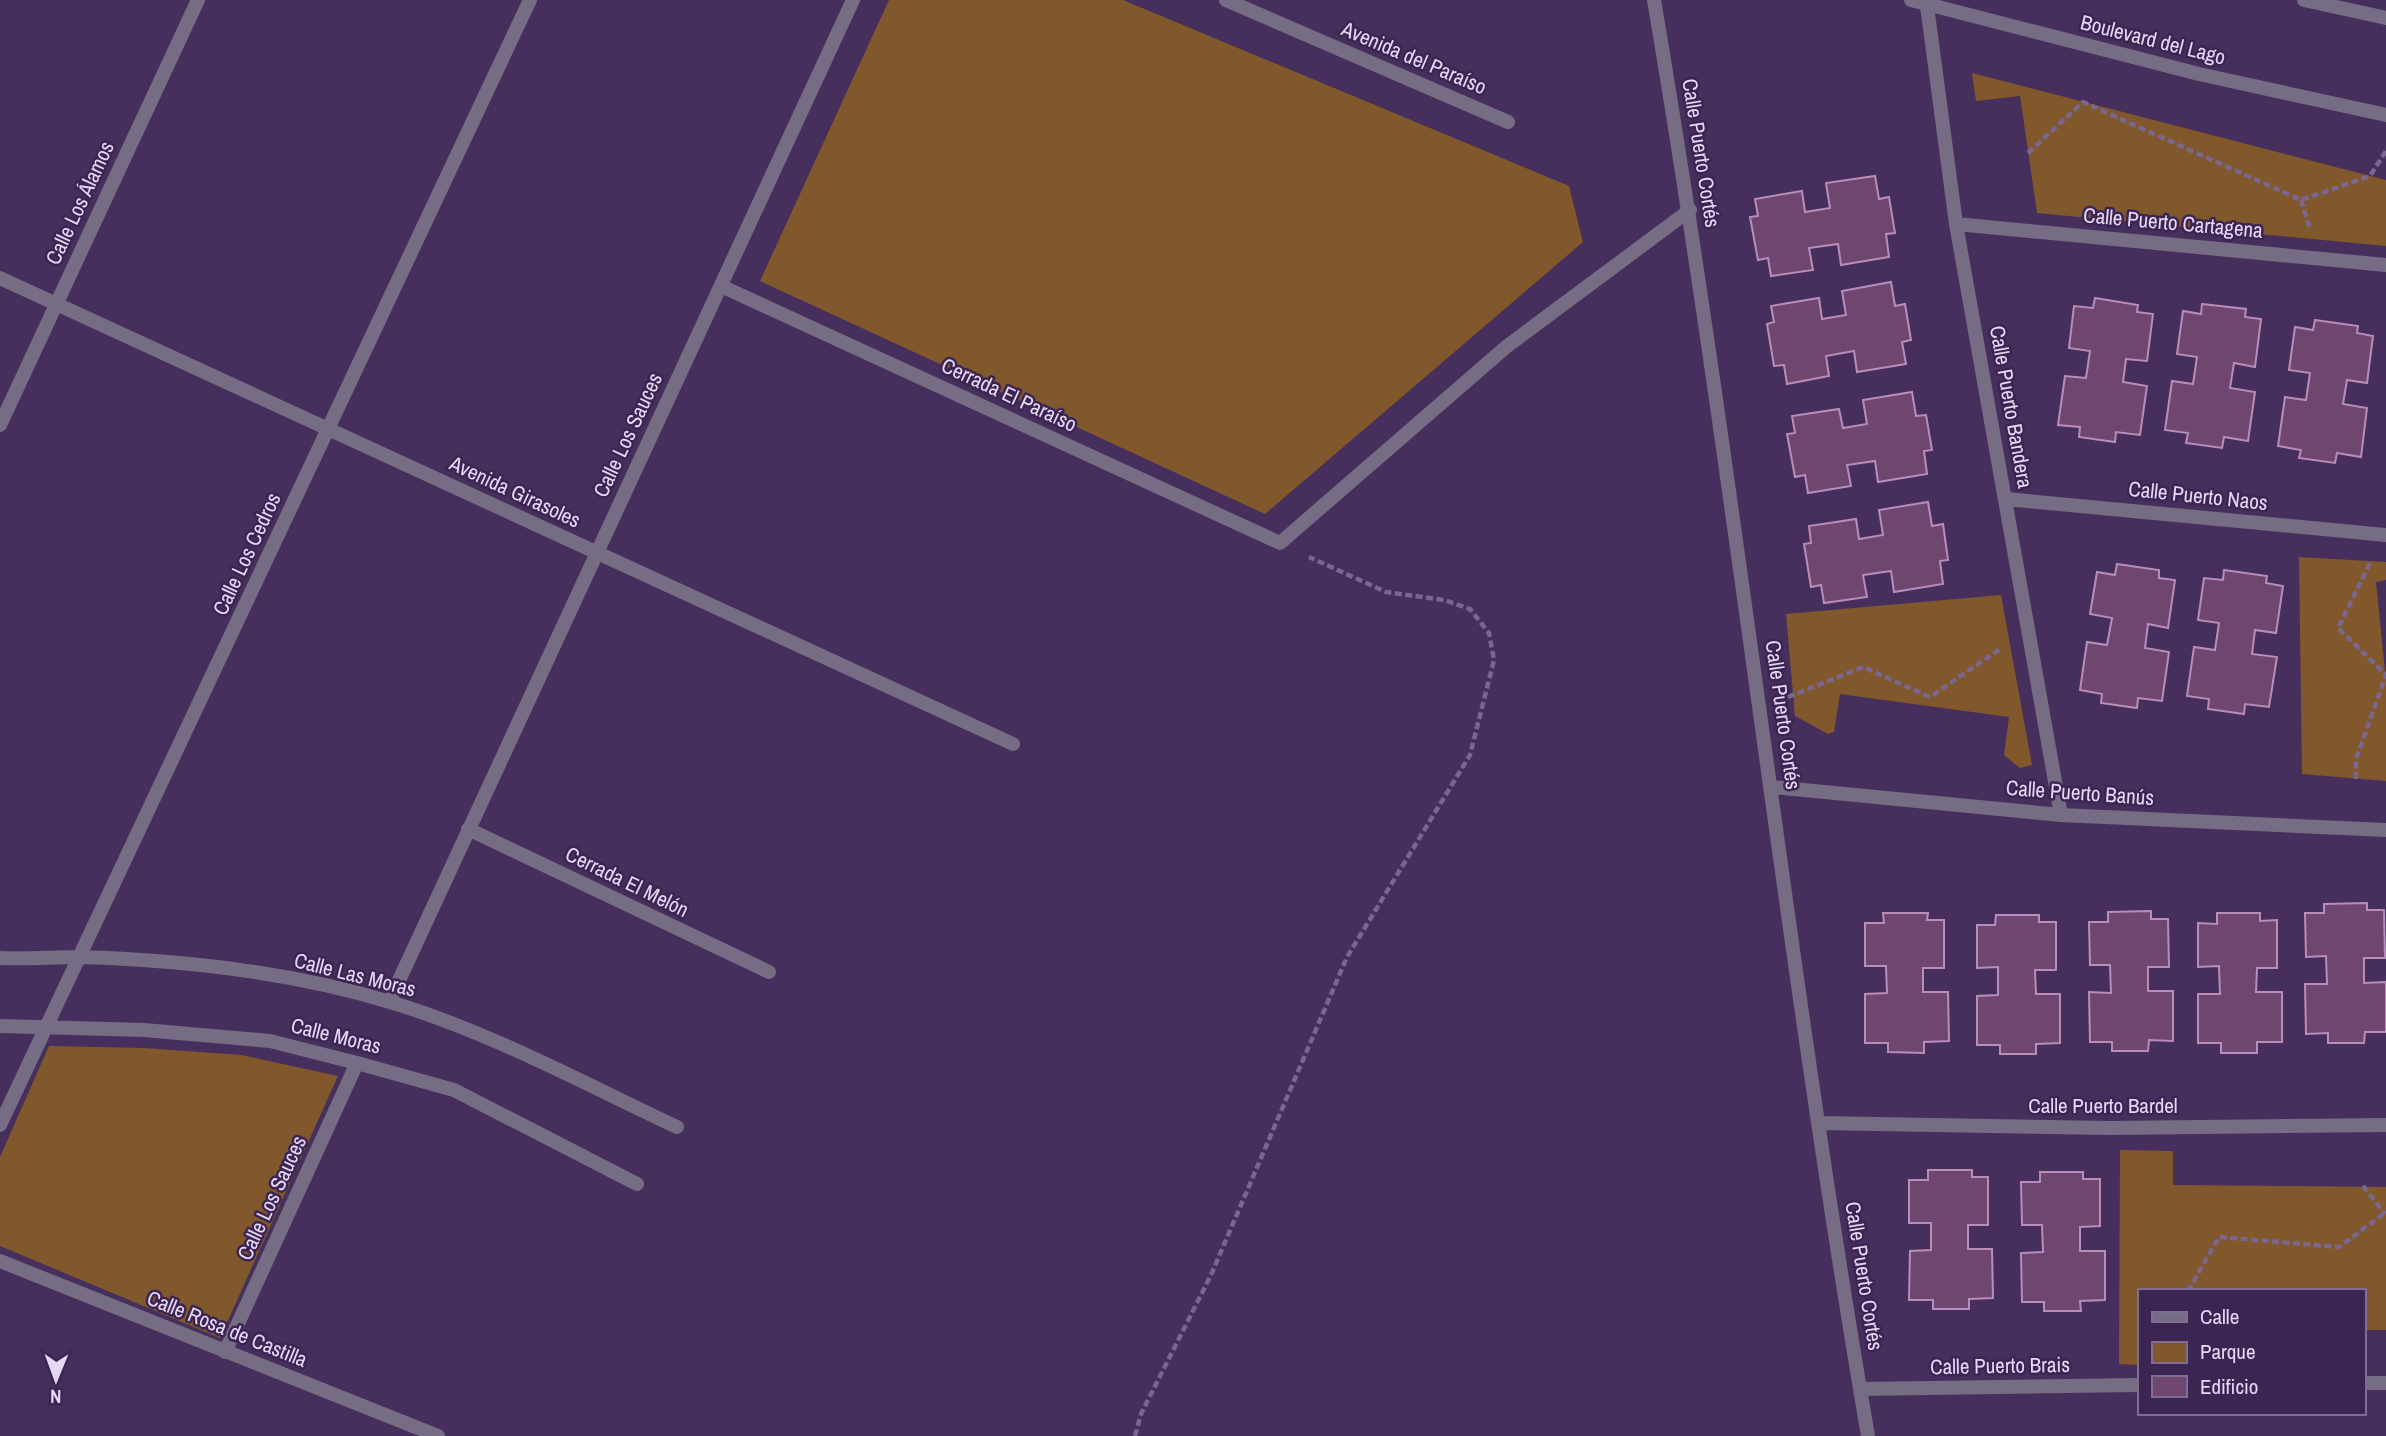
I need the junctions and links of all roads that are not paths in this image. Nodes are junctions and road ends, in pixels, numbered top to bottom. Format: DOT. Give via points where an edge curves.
graph roads {
  1 [pos="198,0"];
  2 [pos="530,0"];
  3 [pos="853,0"];
  4 [pos="1226,0"];
  5 [pos="1654,0"];
  6 [pos="1911,0"];
  7 [pos="2304,0"];
  8 [pos="1927,6"];
  9 [pos="2386,18"];
  10 [pos="2386,115"];
  11 [pos="1507,121"];
  12 [pos="1690,210"];
  13 [pos="1956,224"];
  14 [pos="2386,265"];
  15 [pos="0,278"];
  16 [pos="721,286"];
  17 [pos="56,303"];
  18 [pos="0,425"];
  19 [pos="328,429"];
  20 [pos="2006,499"];
  21 [pos="2379,535"];
  22 [pos="596,552"];
  23 [pos="1013,744"];
  24 [pos="1772,787"];
  25 [pos="2061,815"];
  26 [pos="468,829"];
  27 [pos="2386,830"];
  28 [pos="80,957"];
  29 [pos="0,958"];
  30 [pos="769,972"];
  31 [pos="389,1002"];
  32 [pos="0,1026"];
  33 [pos="45,1027"];
  34 [pos="357,1063"];
  35 [pos="1819,1123"];
  36 [pos="0,1125"];
  37 [pos="2386,1125"];
  38 [pos="677,1128"];
  39 [pos="637,1184"];
  40 [pos="0,1261"];
  41 [pos="225,1352"];
  42 [pos="2365,1383"];
  43 [pos="2386,1383"];
  44 [pos="2138,1385"];
  45 [pos="1860,1389"];
  46 [pos="438,1436"];
  47 [pos="1868,1436"];
  1 -- 17 [label="street, Calle Los Álamos"];
  2 -- 19 [label="street, Calle Los Cedros"];
  3 -- 16 [label="street, Calle Los Sauces"];
  4 -- 11 [label="street, Avenida del Paraíso"];
  5 -- 12 [label="street, Calle Puerto Cortés"];
  6 -- 8 [label="street, Boulevard del Lago"];
  7 -- 9 [label="street"];
  8 -- 10 [label="street, Boulevard del Lago"];
  8 -- 13 [label="street, Calle Puerto Bandera"];
  12 -- 16 [label="street, Cerrada El Paraíso" via="1506,347 1280,543"];
  12 -- 24 [label="street, Calle Puerto Cortés"];
  13 -- 14 [label="street, Calle Puerto Cartagena"];
  13 -- 20 [label="street, Calle Puerto Bandera"];
  15 -- 17 [label="street, Avenida Girasoles"];
  16 -- 22 [label="street, Calle Los Sauces"];
  17 -- 18 [label="street, Calle Los Álamos"];
  17 -- 19 [label="street, Avenida Girasoles"];
  19 -- 22 [label="street, Avenida Girasoles"];
  19 -- 28 [label="street, Calle Los Cedros"];
  20 -- 21 [label="street, Calle Puerto Naos"];
  20 -- 25 [label="street, Calle Puerto Bandera"];
  22 -- 23 [label="street, Avenida Girasoles"];
  22 -- 26 [label="street, Calle Los Sauces"];
  24 -- 25 [label="street, Calle Puerto Banús"];
  24 -- 35 [label="street, Calle Puerto Cortés"];
  25 -- 27 [label="street, Calle Puerto Banús"];
  26 -- 30 [label="street, Cerrada El Melón"];
  26 -- 31 [label="street, Calle Los Sauces"];
  28 -- 29 [label="street, Calle Las Moras"];
  28 -- 31 [label="street, Calle Las Moras" via="167,962 288,979"];
  28 -- 33 [label="street, Calle Los Cedros"];
  31 -- 38 [label="street, Calle Las Moras" via="467,1029"];
  32 -- 33 [label="street, Calle Moras"];
  33 -- 34 [label="street, Calle Moras" via="270,1041"];
  33 -- 36 [label="street, Calle Los Cedros"];
  34 -- 39 [label="street, Calle Moras" via="454,1090"];
  34 -- 41 [label="street, Calle Los Sauces"];
  35 -- 37 [label="street, Calle Puerto Bardel" via="2110,1128"];
  35 -- 45 [label="street, Calle Puerto Cortés"];
  40 -- 41 [label="street, Calle Rosa de Castilla"];
  41 -- 46 [label="street, Calle Rosa de Castilla"];
  42 -- 43 [label="street"];
  44 -- 45 [label="street, Calle Puerto Brais"];
  45 -- 47 [label="street, Calle Puerto Cortés"];
}
